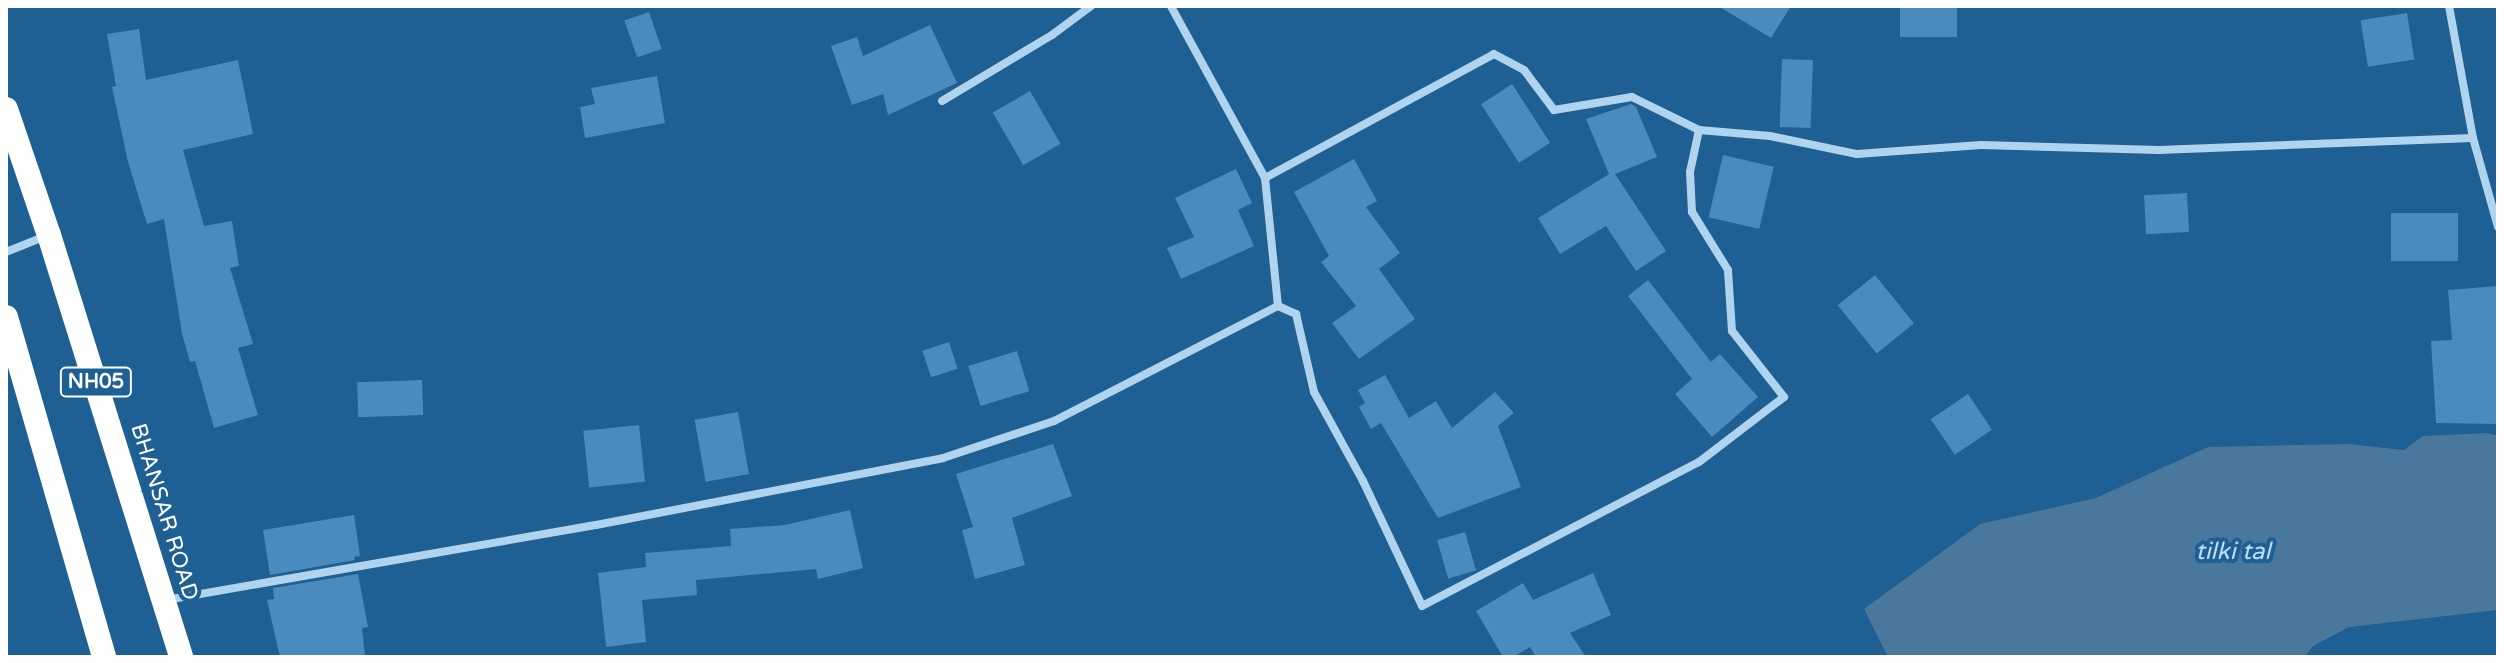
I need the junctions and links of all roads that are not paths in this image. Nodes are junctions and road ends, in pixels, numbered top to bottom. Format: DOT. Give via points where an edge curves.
graph roads {
  1 [pos="1091,6"];
  2 [pos="1171,6"];
  3 [pos="2449,6"];
  4 [pos="942,101"];
  5 [pos="6,109"];
  6 [pos="1699,130"];
  7 [pos="2473,138"];
  8 [pos="1265,178"];
  9 [pos="2498,227"];
  10 [pos="49,235"];
  11 [pos="6,252"];
  12 [pos="1278,306"];
  13 [pos="6,317"];
  14 [pos="165,600"];
  15 [pos="104,657"];
  16 [pos="181,657"];
  1 -- 4 [label="street"];
  2 -- 8 [label="street"];
  3 -- 7 [label="street"];
  5 -- 10 [label="highway, BHANSAR ROAD / NH05"];
  6 -- 7 [label="street" via="1770,136 1857,154 1981,145 2159,150"];
  6 -- 8 [label="street" via="1632,97 1554,110 1524,70 1494,54"];
  6 -- 12 [label="street" via="1690,172 1692,212 1728,270 1732,331 1784,397 1699,462 1422,606 1314,392 1296,314"];
  7 -- 9 [label="street"];
  8 -- 12 [label="street"];
  10 -- 11 [label="street"];
  10 -- 14 [label="highway, BHANSAR ROAD / NH05"];
  12 -- 14 [label="street" via="1054,421 943,458"];
  13 -- 15 [label="highway, NH05"];
  14 -- 16 [label="highway, BHANSAR ROAD / NH05"];
}
